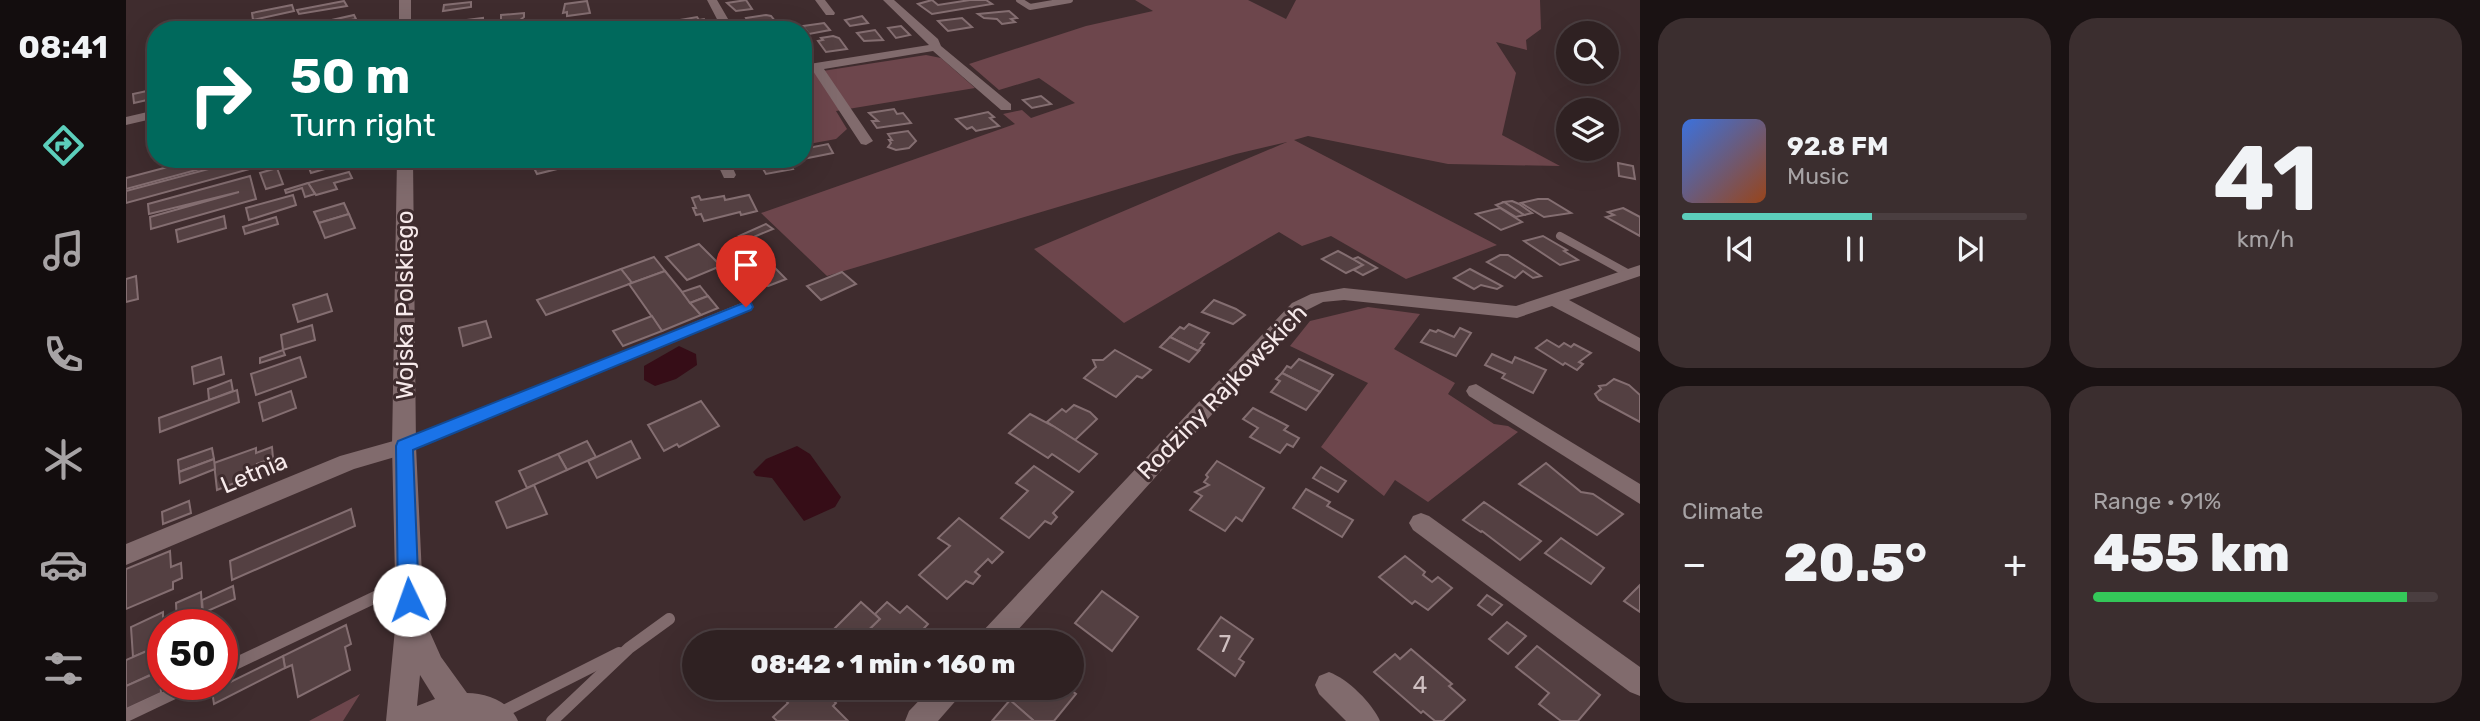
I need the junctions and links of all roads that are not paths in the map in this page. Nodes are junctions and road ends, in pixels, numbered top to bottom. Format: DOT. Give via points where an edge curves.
graph roads {
  1 [pos="405,0"];
  2 [pos="712,0"];
  3 [pos="820,0"];
  4 [pos="888,0"];
  5 [pos="1019,0"];
  6 [pos="1070,0"];
  7 [pos="830,13"];
  8 [pos="405,21"];
  9 [pos="723,21"];
  10 [pos="935,47"];
  11 [pos="812,68"];
  12 [pos="812,71"];
  13 [pos="1006,107"];
  14 [pos="147,116"];
  15 [pos="126,121"];
  16 [pos="866,141"];
  17 [pos="405,168"];
  18 [pos="726,168"];
  19 [pos="729,175"];
  20 [pos="1560,236"];
  21 [pos="1635,272"];
  22 [pos="1555,300"];
  23 [pos="746,307"];
  24 [pos="1640,346"];
  25 [pos="1476,391"];
  26 [pos="404,446"];
  27 [pos="1640,495"];
  28 [pos="1421,523"];
  29 [pos="126,555"];
  30 [pos="407,582"];
  31 [pos="670,618"];
  32 [pos="410,619"];
  33 [pos="1001,630"];
  34 [pos="629,648"];
  35 [pos="238,662"];
  36 [pos="1640,683"];
  37 [pos="1329,685"];
  38 [pos="160,700"];
  39 [pos="938,700"];
  40 [pos="458,708"];
  41 [pos="126,716"];
  42 [pos="500,718"];
  43 [pos="401,721"];
  44 [pos="419,721"];
  45 [pos="552,721"];
  46 [pos="919,721"];
  47 [pos="1366,721"];
  1 -- 8 [label="main road"];
  2 -- 9 [label="street"];
  3 -- 7 [label="street"];
  4 -- 10 [label="street" via="934,41"];
  5 -- 6 [label="lane" via="1030,7"];
  10 -- 11 [label="street"];
  10 -- 13 [label="street"];
  12 -- 16 [label="street"];
  14 -- 15 [label="street"];
  17 -- 26 [label="main road, Wojska Polskiego"];
  18 -- 19 [label="street"];
  20 -- 21 [label="lane"];
  21 -- 22 [label="street, Rodziny Rajkowskich"];
  22 -- 24 [label="street"];
  22 -- 33 [label="street, Rodziny Rajkowskich" via="1517,312 1344,294 1304,302"];
  23 -- 26 [label="lane"];
  25 -- 27 [label="street"];
  26 -- 29 [label="street, Letnia" via="348,462"];
  26 -- 30 [label="main road, Wojska Polskiego"];
  28 -- 36 [label="street"];
  30 -- 32 [label="main road, Wojska Polskiego"];
  30 -- 35 [label="lane"];
  31 -- 34 [label="lane"];
  32 -- 40 [label="main road, Wojska Polskiego" via="421,648"];
  32 -- 43 [label="main road, Wojska Polskiego"];
  34 -- 42 [label="lane"];
  34 -- 45 [label="lane"];
  37 -- 47 [label="street"];
  38 -- 41 [label="lane"];
  39 -- 46 [label="street"];
  40 -- 42 [label="main road"];
  40 -- 44 [label="main road"];
}
